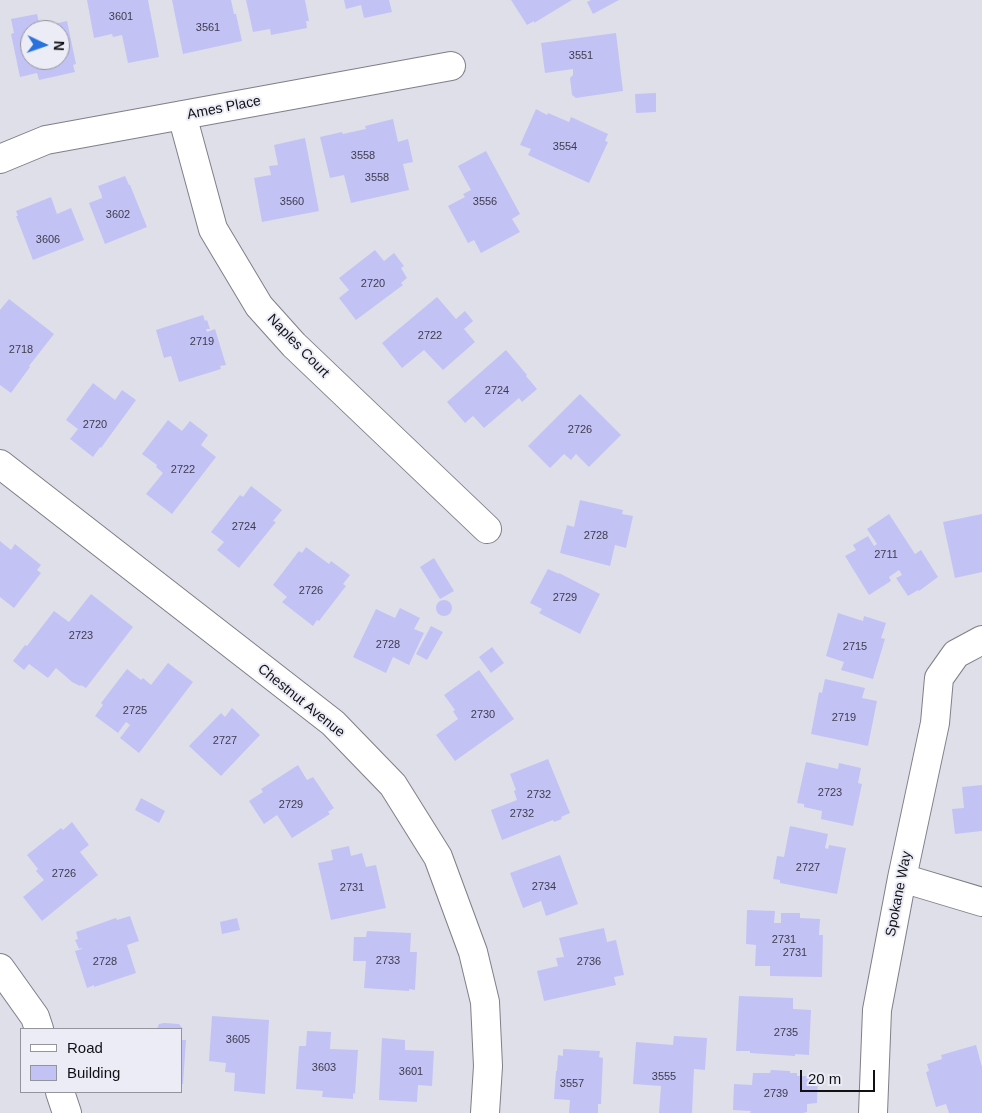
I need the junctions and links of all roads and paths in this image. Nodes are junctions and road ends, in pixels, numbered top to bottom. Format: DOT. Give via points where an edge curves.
graph roads {
  1 [pos="451,66"];
  2 [pos="182,115"];
  3 [pos="0,159"];
  4 [pos="0,464"];
  5 [pos="487,529"];
  6 [pos="982,640"];
  7 [pos="902,878"];
  8 [pos="982,902"];
  9 [pos="0,968"];
  10 [pos="39,1028"];
  11 [pos="60,1093"];
  12 [pos="67,1113"];
  13 [pos="485,1113"];
  14 [pos="872,1113"];
  1 -- 2 [label="street, Ames Place"];
  2 -- 3 [label="street, Ames Place" via="46,140"];
  2 -- 5 [label="street, Naples Court" via="213,229 259,306 294,345"];
  4 -- 13 [label="street, Chestnut Avenue" via="333,723 393,785 438,856 473,952 485,1002 488,1066"];
  6 -- 7 [label="street, Spokane Way" via="956,654 939,678 935,722"];
  7 -- 8 [label="street"];
  7 -- 14 [label="street, Spokane Way" via="877,1010"];
  9 -- 10 [label="street" via="35,1017"];
  11 -- 12 [label="street"];
}
